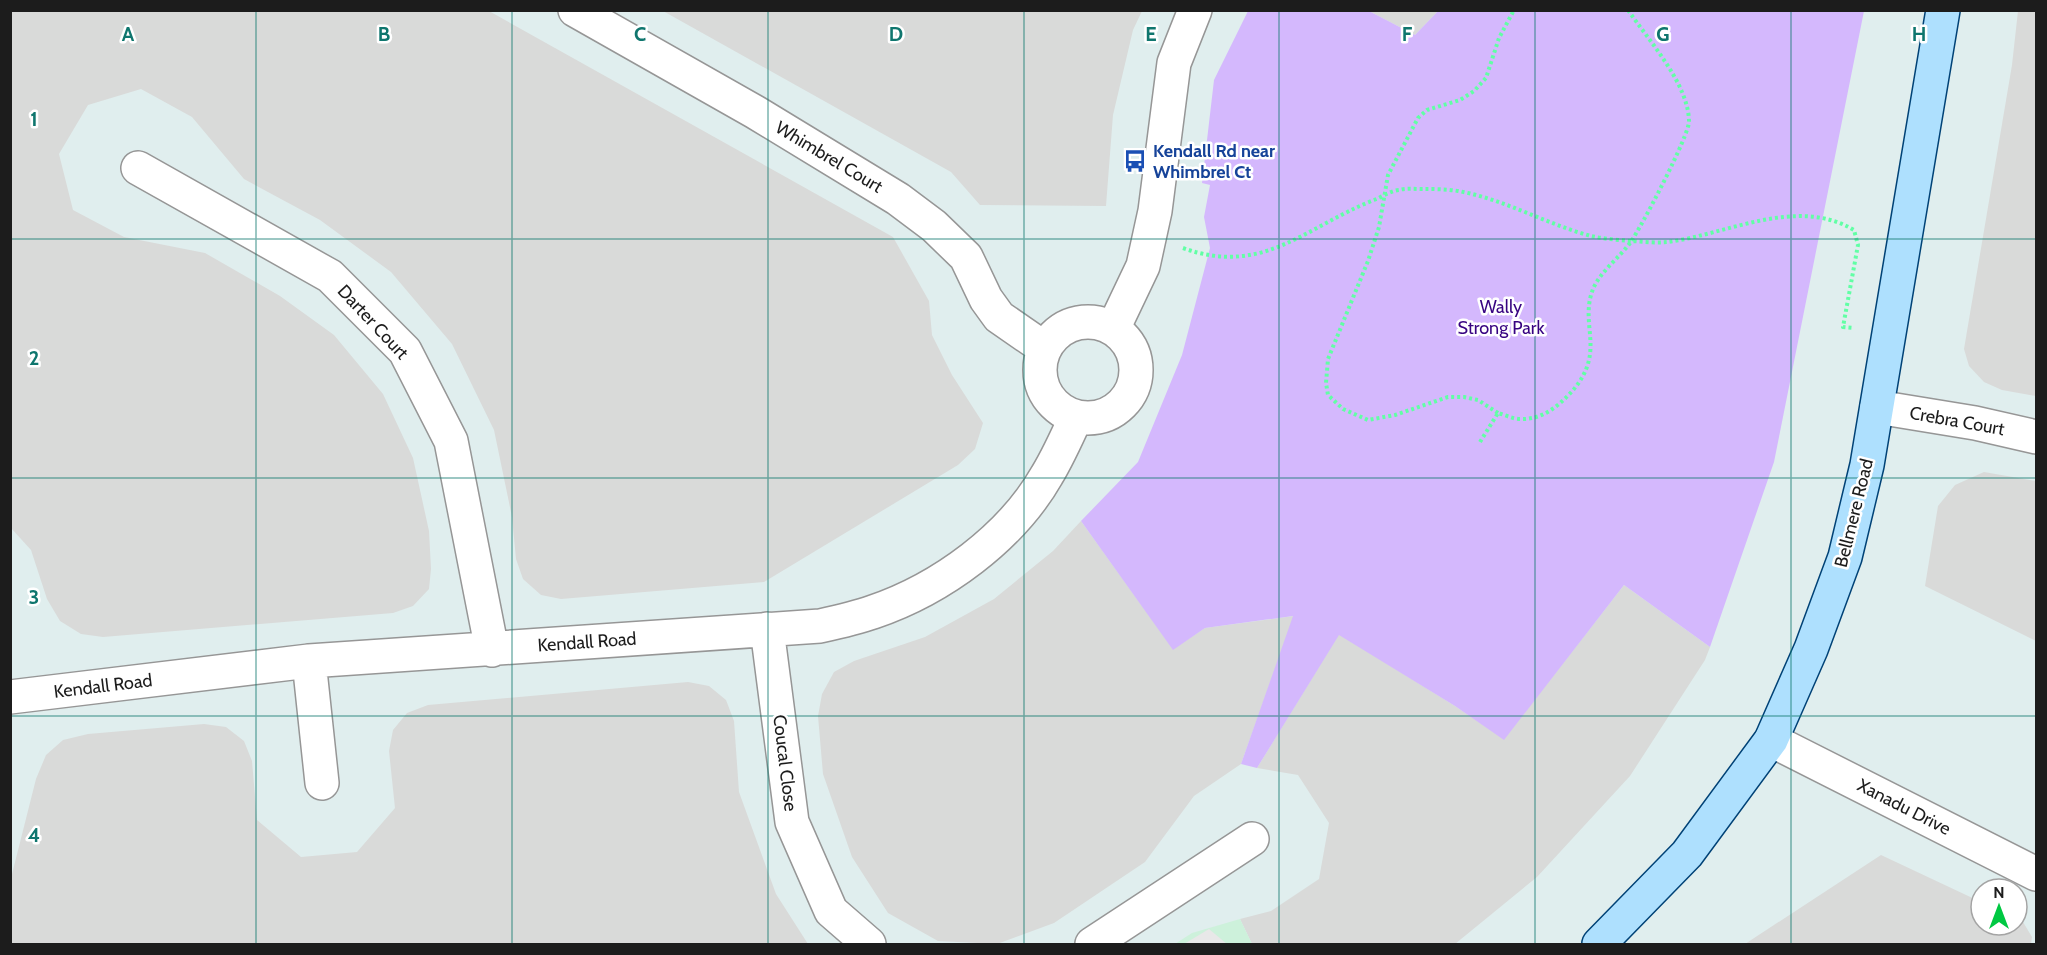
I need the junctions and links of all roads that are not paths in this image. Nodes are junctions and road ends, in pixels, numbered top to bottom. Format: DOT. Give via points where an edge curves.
graph roads {
  1 [pos="575,10"];
  2 [pos="1195,10"];
  3 [pos="1943,10"];
  4 [pos="138,168"];
  5 [pos="1113,329"];
  6 [pos="1044,348"];
  7 [pos="1878,407"];
  8 [pos="1076,417"];
  9 [pos="2037,437"];
  10 [pos="767,629"];
  11 [pos="492,650"];
  12 [pos="309,661"];
  13 [pos="10,698"];
  14 [pos="1771,740"];
  15 [pos="322,783"];
  16 [pos="1252,839"];
  17 [pos="2037,874"];
  18 [pos="869,945"];
  19 [pos="1092,945"];
  20 [pos="1599,945"];
  1 -- 6 [label="street, Whimbrel Court" via="898,199 966,257 999,317"];
  2 -- 5 [label="street" via="1174,63 1151,237 1143,266"];
  3 -- 7 [label="main road, Bellmere Road"];
  4 -- 11 [label="street, Darter Court" via="330,276 405,351 451,441"];
  5 -- 6 [label="street" via="1094,323 1074,324 1052,337"];
  5 -- 8 [label="street" via="1124,337 1136,362 1133,389 1126,401 1104,416"];
  6 -- 8 [label="street" via="1039,372 1041,385 1054,406"];
  7 -- 9 [label="street, Crebra Court"];
  7 -- 14 [label="main road, Bellmere Road" via="1845,556 1811,649"];
  8 -- 10 [label="street, Kendall Road" via="1047,476 1027,503 998,536 956,572 873,613 820,626"];
  10 -- 11 [label="street, Kendall Road"];
  10 -- 18 [label="street, Coucal Close" via="792,822 831,911"];
  11 -- 12 [label="street, Kendall Road"];
  12 -- 13 [label="street, Kendall Road"];
  12 -- 15 [label="street"];
  14 -- 17 [label="street, Xanadu Drive"];
  14 -- 20 [label="main road, Bellmere Road" via="1687,854"];
  16 -- 19 [label="street"];
}
